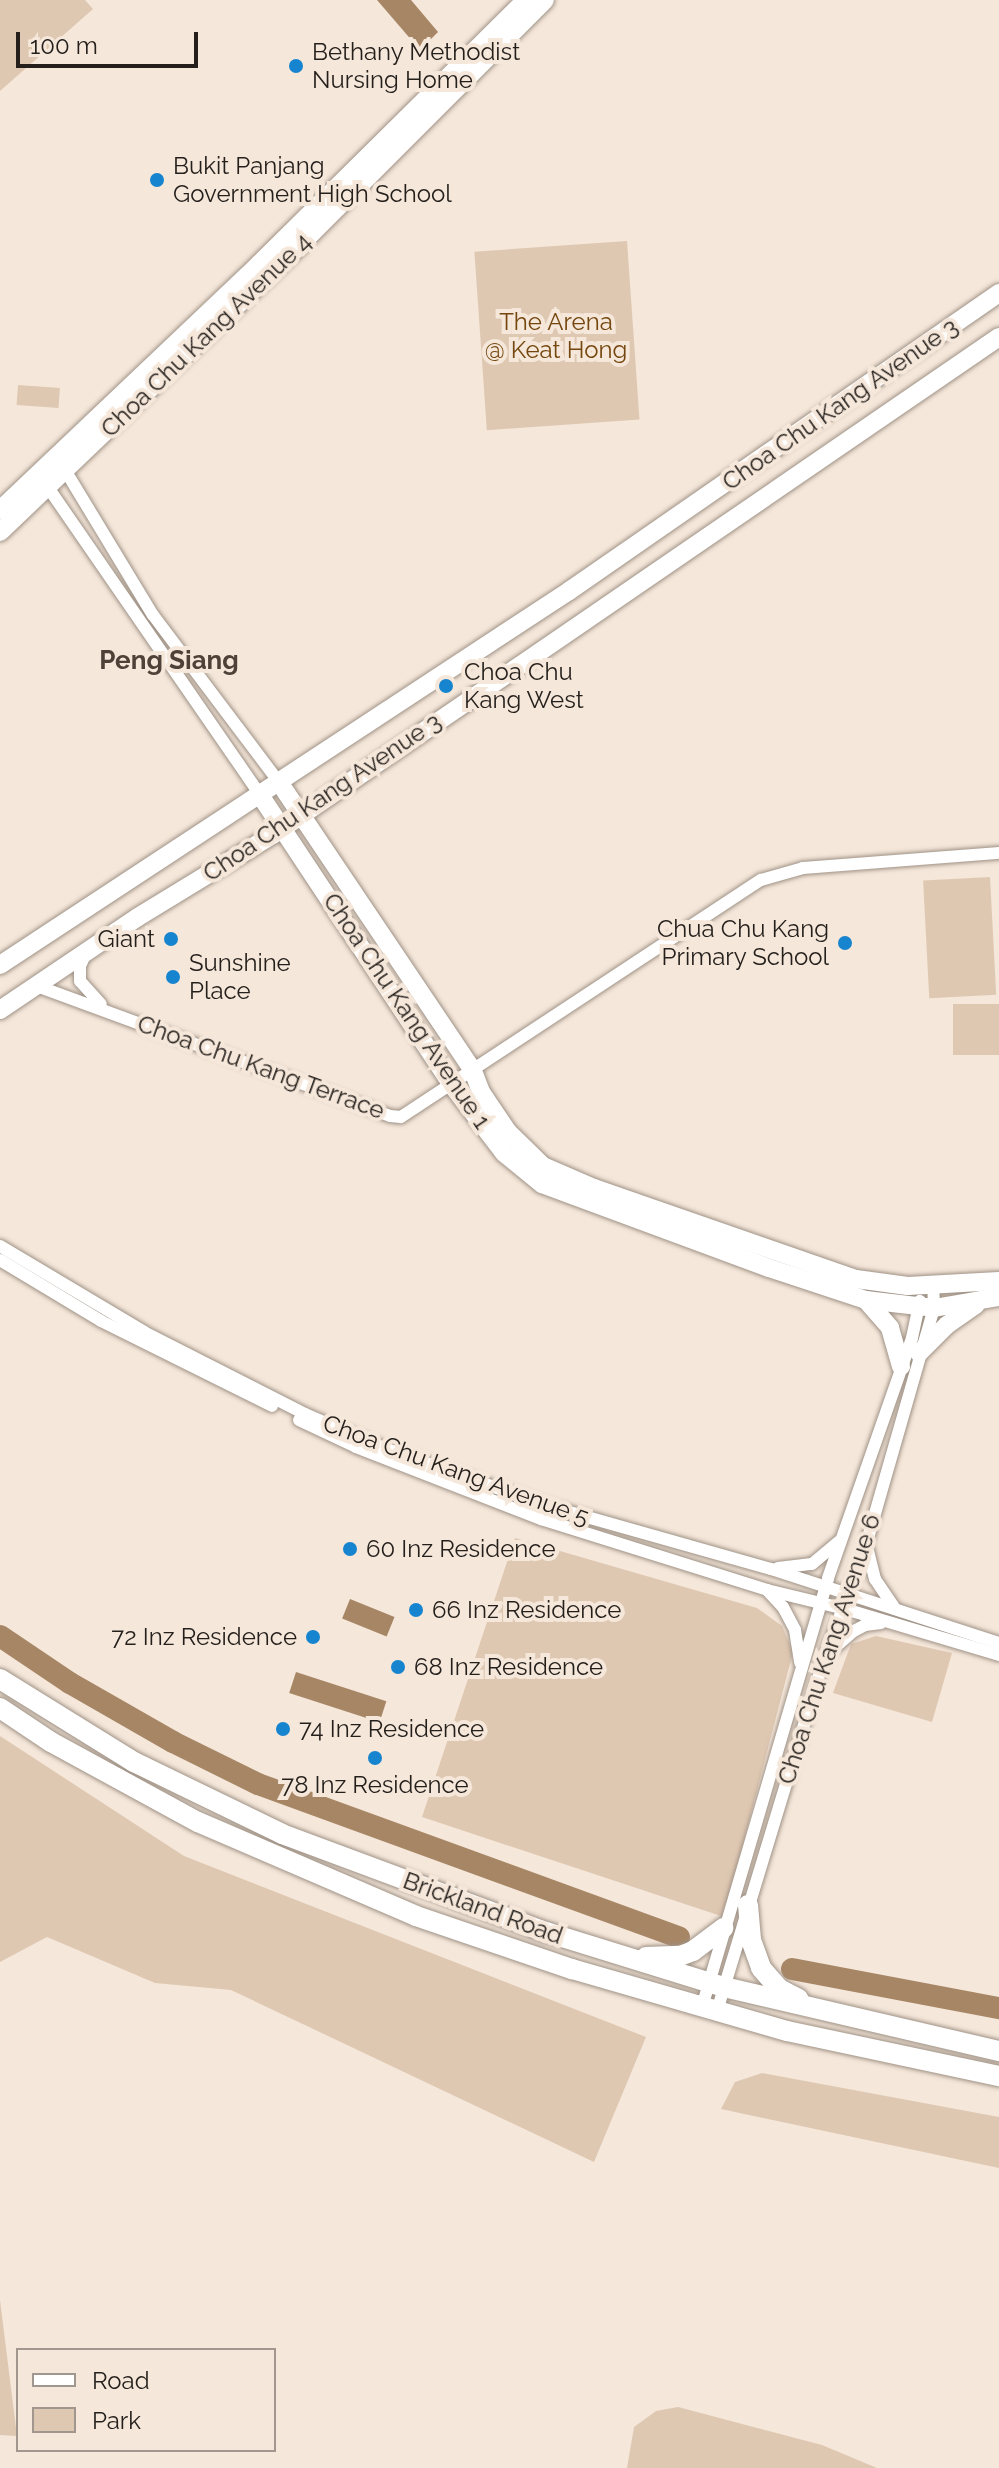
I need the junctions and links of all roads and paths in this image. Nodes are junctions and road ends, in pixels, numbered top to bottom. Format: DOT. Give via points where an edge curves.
graph roads {
  1 [pos="526,0"];
  2 [pos="545,0"];
  3 [pos="999,293"];
  4 [pos="999,337"];
  5 [pos="61,462"];
  6 [pos="43,480"];
  7 [pos="0,510"];
  8 [pos="0,532"];
  9 [pos="279,782"];
  10 [pos="260,795"];
  11 [pos="301,815"];
  12 [pos="282,828"];
  13 [pos="999,853"];
  14 [pos="89,950"];
  15 [pos="0,965"];
  16 [pos="37,986"];
  17 [pos="0,1010"];
  18 [pos="110,1011"];
  19 [pos="473,1071"];
  20 [pos="452,1085"];
  21 [pos="0,1246"];
  22 [pos="0,1260"];
  23 [pos="999,1281"];
  24 [pos="927,1286"];
  25 [pos="992,1298"];
  26 [pos="866,1300"];
  27 [pos="927,1308"];
  28 [pos="919,1353"];
  29 [pos="901,1366"];
  30 [pos="416,1465"];
  31 [pos="841,1538"];
  32 [pos="866,1545"];
  33 [pos="771,1569"];
  34 [pos="825,1587"];
  35 [pos="767,1590"];
  36 [pos="849,1595"];
  37 [pos="820,1604"];
  38 [pos="845,1609"];
  39 [pos="897,1612"];
  40 [pos="888,1622"];
  41 [pos="999,1643"];
  42 [pos="999,1655"];
  43 [pos="825,1656"];
  44 [pos="800,1670"];
  45 [pos="0,1679"];
  46 [pos="0,1708"];
  47 [pos="748,1905"];
  48 [pos="723,1928"];
  49 [pos="630,1958"];
  50 [pos="716,1985"];
  51 [pos="710,2009"];
  52 [pos="833,2014"];
  53 [pos="999,2051"];
  54 [pos="999,2076"];
  1 -- 5 [label="street, Choa Chu Kang Avenue 4"];
  2 -- 5 [label="street, Choa Chu Kang Avenue 4" via="303,242"];
  3 -- 9 [label="street, Choa Chu Kang Avenue 3" via="569,591"];
  4 -- 11 [label="street, Choa Chu Kang Avenue 3"];
  5 -- 6 [label="street, Choa Chu Kang Avenue 4"];
  5 -- 9 [label="street, Choa Chu Kang Avenue 1" via="153,615"];
  6 -- 7 [label="street, Choa Chu Kang Avenue 4"];
  6 -- 8 [label="street, Choa Chu Kang Avenue 4"];
  6 -- 10 [label="street, Choa Chu Kang Avenue 1"];
  9 -- 10 [label="street, Choa Chu Kang Avenue 3"];
  9 -- 11 [label="street, Choa Chu Kang Avenue 1"];
  10 -- 12 [label="street, Choa Chu Kang Avenue 1"];
  10 -- 15 [label="street, Choa Chu Kang Avenue 3"];
  11 -- 12 [label="street, Choa Chu Kang Avenue 3"];
  11 -- 19 [label="street, Choa Chu Kang Avenue 1"];
  12 -- 14 [label="street, Choa Chu Kang Avenue 3"];
  12 -- 20 [label="street, Choa Chu Kang Avenue 1"];
  13 -- 19 [label="street, Choa Chu Kang Terrace" via="803,868 769,876"];
  14 -- 16 [label="street, Choa Chu Kang Avenue 3"];
  14 -- 18 [label="street, Choa Chu Kang Terrace" via="80,966 80,981"];
  16 -- 17 [label="street, Choa Chu Kang Avenue 3"];
  16 -- 18 [label="street, Choa Chu Kang Terrace"];
  18 -- 20 [label="street, Choa Chu Kang Terrace" via="390,1116 411,1114"];
  19 -- 20 [label="street, Choa Chu Kang Terrace"];
  19 -- 24 [label="street, Choa Chu Kang Avenue 1" via="508,1132 543,1166 567,1178 815,1267 869,1281"];
  20 -- 26 [label="street, Choa Chu Kang Avenue 1" via="504,1153 542,1184"];
  21 -- 30 [label="street, Choa Chu Kang Avenue 5" via="144,1332"];
  22 -- 30 [label="street, Choa Chu Kang Avenue 5" via="125,1333 356,1447"];
  23 -- 24 [label="street, Choa Chu Kang Avenue 1"];
  24 -- 27 [label="street, Choa Chu Kang Avenue 6"];
  25 -- 27 [label="street, Choa Chu Kang Avenue 1"];
  25 -- 28 [label="street" via="947,1325"];
  26 -- 27 [label="street, Choa Chu Kang Avenue 1"];
  26 -- 29 [label="street" via="890,1328"];
  27 -- 28 [label="street, Choa Chu Kang Avenue 6"];
  27 -- 29 [label="street, Choa Chu Kang Avenue 6"];
  28 -- 32 [label="street, Choa Chu Kang Avenue 6"];
  29 -- 31 [label="street, Choa Chu Kang Avenue 6"];
  30 -- 33 [label="street, Choa Chu Kang Avenue 5"];
  30 -- 35 [label="street, Choa Chu Kang Avenue 5" via="541,1519"];
  31 -- 33 [label="street" via="812,1564"];
  31 -- 34 [label="street, Choa Chu Kang Avenue 6"];
  32 -- 36 [label="street, Choa Chu Kang Avenue 6"];
  32 -- 39 [label="street" via="875,1579"];
  33 -- 34 [label="street, Choa Chu Kang Avenue 5"];
  34 -- 36 [label="street, Choa Chu Kang Avenue 5"];
  34 -- 37 [label="street, Choa Chu Kang Avenue 6"];
  35 -- 37 [label="street, Choa Chu Kang Avenue 5"];
  35 -- 44 [label="street" via="795,1630"];
  36 -- 38 [label="street, Choa Chu Kang Avenue 6"];
  36 -- 39 [label="street, Choa Chu Kang Avenue 5"];
  37 -- 38 [label="street, Choa Chu Kang Avenue 5"];
  37 -- 44 [label="street, Choa Chu Kang Avenue 6"];
  38 -- 40 [label="street, Choa Chu Kang Avenue 5"];
  38 -- 43 [label="street, Choa Chu Kang Avenue 6"];
  39 -- 41 [label="street, Choa Chu Kang Avenue 5"];
  40 -- 42 [label="street, Choa Chu Kang Avenue 5"];
  40 -- 43 [label="street" via="865,1625"];
  43 -- 47 [label="street, Choa Chu Kang Avenue 6"];
  44 -- 48 [label="street, Choa Chu Kang Avenue 6"];
  45 -- 49 [label="main road, Brickland Road" via="134,1762 282,1834"];
  46 -- 51 [label="main road, Brickland Road" via="51,1742 198,1822 323,1879 572,1969"];
  47 -- 50 [label="street, Choa Chu Kang Avenue 6"];
  47 -- 52 [label="main road" via="751,1940 765,1976 779,1989"];
  48 -- 49 [label="main road" via="680,1956"];
  48 -- 50 [label="street, Choa Chu Kang Avenue 6"];
  49 -- 50 [label="main road, Brickland Road"];
  50 -- 51 [label="street, Choa Chu Kang Avenue 6"];
  50 -- 52 [label="main road, Brickland Road"];
  51 -- 54 [label="main road, Brickland Road" via="787,2031"];
  52 -- 53 [label="main road, Brickland Road"];
}
